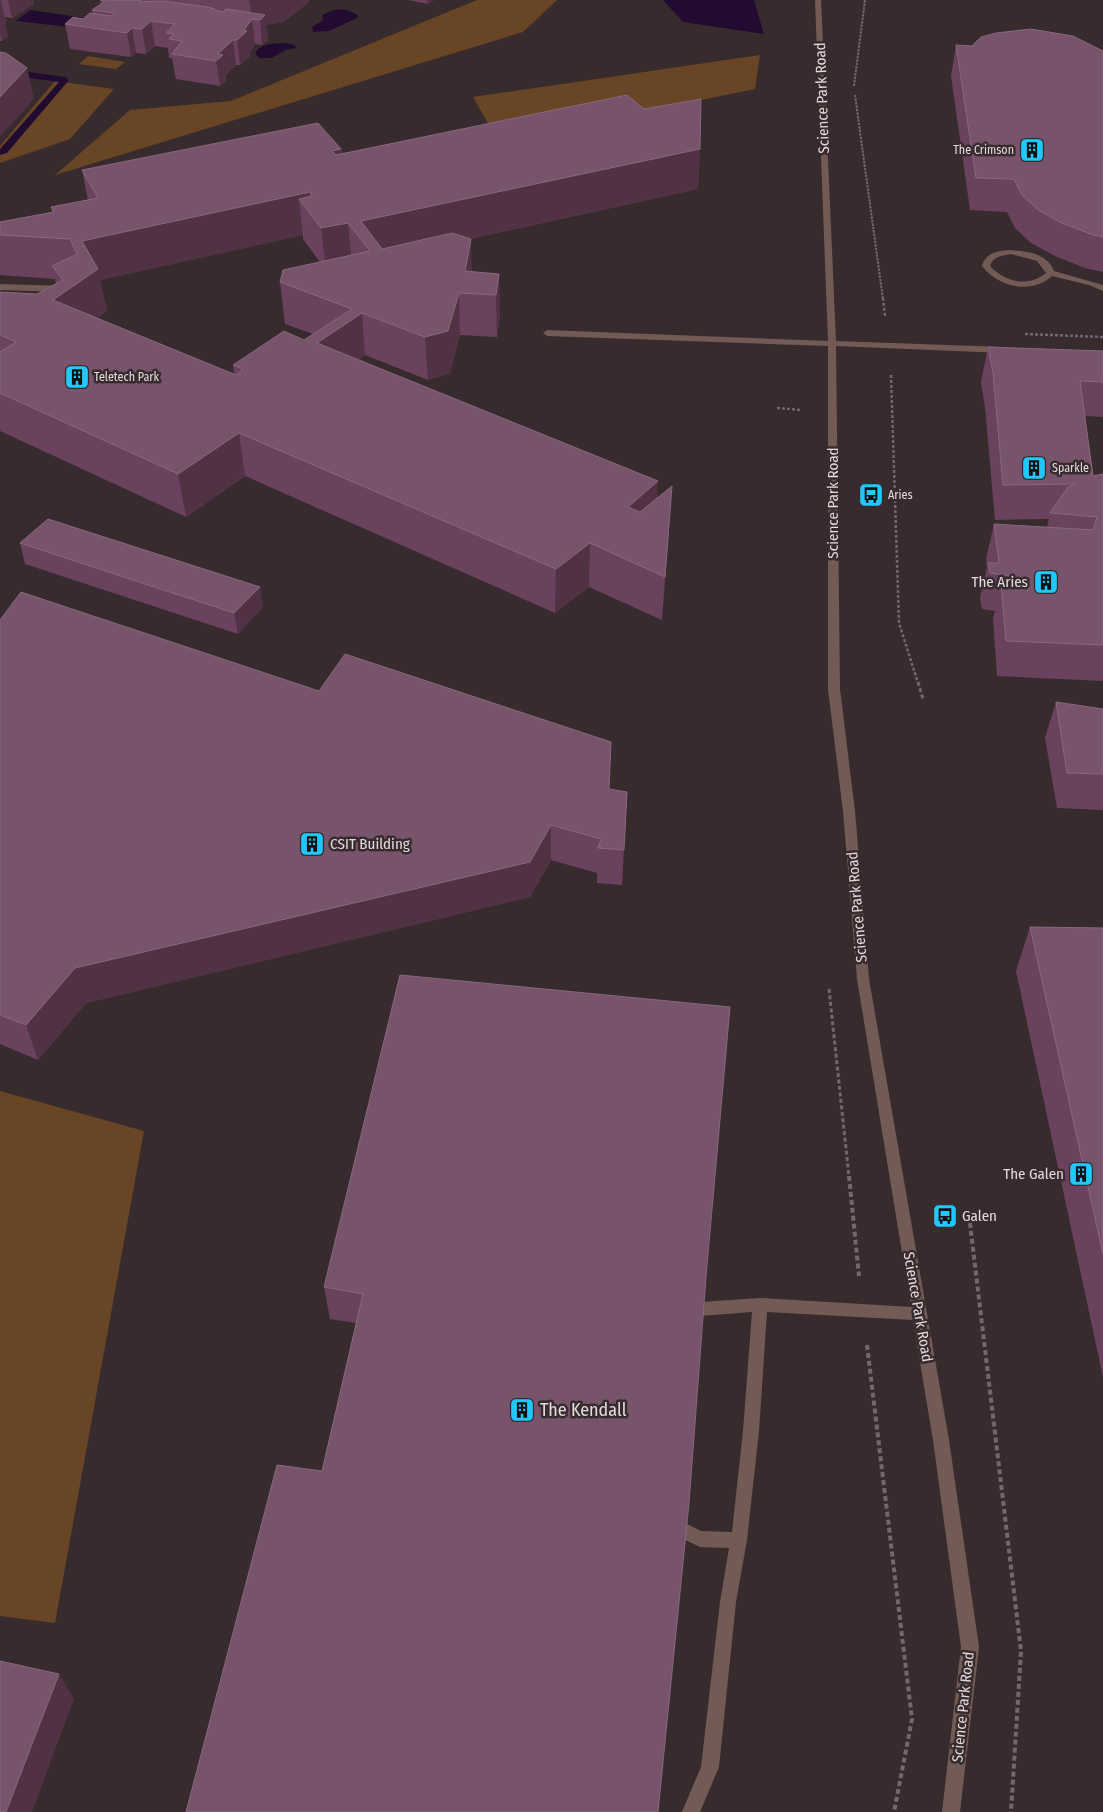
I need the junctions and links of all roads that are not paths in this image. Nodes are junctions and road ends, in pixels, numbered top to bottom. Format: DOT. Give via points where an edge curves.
graph roads {
  1 [pos="818,0"];
  2 [pos="1050,273"];
  3 [pos="0,287"];
  4 [pos="1103,288"];
  5 [pos="68,289"];
  6 [pos="547,333"];
  7 [pos="832,342"];
  8 [pos="1014,351"];
  9 [pos="760,1305"];
  10 [pos="702,1309"];
  11 [pos="920,1314"];
  12 [pos="685,1531"];
  13 [pos="739,1540"];
  14 [pos="954,1810"];
  15 [pos="692,1812"];
  1 -- 7 [label="street, Science Park Road"];
  2 -- 2 [label="street" via="1045,279 1018,284 991,274 986,266 996,254 1011,252 1040,258 1048,265"];
  2 -- 4 [label="street"];
  3 -- 5 [label="street"];
  6 -- 7 [label="street"];
  7 -- 8 [label="street"];
  7 -- 11 [label="street, Science Park Road" via="834,689 848,802 863,979"];
  9 -- 10 [label="street"];
  9 -- 11 [label="street"];
  9 -- 13 [label="street"];
  11 -- 14 [label="street, Science Park Road" via="970,1647"];
  12 -- 13 [label="street" via="700,1538"];
  13 -- 15 [label="street" via="728,1602 710,1767"];
}
